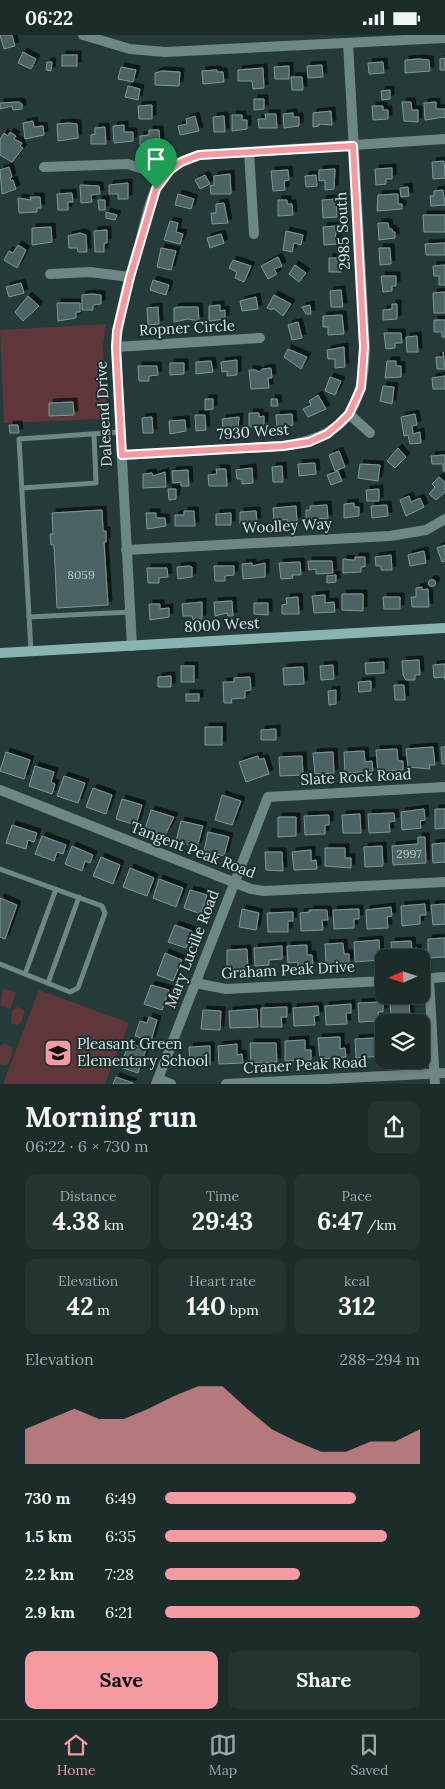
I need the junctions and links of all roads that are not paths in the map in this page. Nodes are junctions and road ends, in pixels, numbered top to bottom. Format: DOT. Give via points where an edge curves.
graph roads {
  1 [pos="83,35"];
  2 [pos="445,38"];
  3 [pos="348,43"];
  4 [pos="445,139"];
  5 [pos="353,146"];
  6 [pos="249,152"];
  7 [pos="44,167"];
  8 [pos="162,179"];
  9 [pos="254,234"];
  10 [pos="50,274"];
  11 [pos="130,277"];
  12 [pos="260,338"];
  13 [pos="116,347"];
  14 [pos="349,414"];
  15 [pos="120,432"];
  16 [pos="370,433"];
  17 [pos="94,434"];
  18 [pos="122,455"];
  19 [pos="22,488"];
  20 [pos="445,519"];
  21 [pos="126,550"];
  22 [pos="130,612"];
  23 [pos="29,617"];
  24 [pos="445,628"];
  25 [pos="132,645"];
  26 [pos="31,651"];
  27 [pos="0,653"];
  28 [pos="445,787"];
  29 [pos="0,790"];
  30 [pos="268,797"];
  31 [pos="0,869"];
  32 [pos="445,882"];
  33 [pos="234,883"];
  34 [pos="56,889"];
  35 [pos="79,897"];
  36 [pos="0,965"];
  37 [pos="25,974"];
  38 [pos="445,977"];
  39 [pos="430,978"];
  40 [pos="375,981"];
  41 [pos="48,983"];
  42 [pos="195,983"];
  43 [pos="429,1004"];
  44 [pos="440,1073"];
  45 [pos="157,1082"];
  46 [pos="171,1084"];
  47 [pos="226,1084"];
  48 [pos="435,1084"];
  1 -- 3 [label="street" via="130,49 164,52"];
  2 -- 3 [label="street"];
  3 -- 5 [label="street, 2985 South"];
  4 -- 5 [label="street, Dalesend Drive"];
  5 -- 6 [label="street, Dalesend Drive"];
  5 -- 14 [label="street, 2985 South" via="364,347 361,388"];
  6 -- 8 [label="street, Dalesend Drive" via="199,155 181,162"];
  6 -- 9 [label="street"];
  7 -- 8 [label="street" via="128,164"];
  8 -- 11 [label="street, Dalesend Drive" via="152,199"];
  10 -- 11 [label="street" via="90,272"];
  11 -- 13 [label="street, Dalesend Drive"];
  12 -- 13 [label="street, Ropner Circle"];
  13 -- 15 [label="street, Dalesend Drive"];
  14 -- 16 [label="street"];
  14 -- 18 [label="street, 7930 West" via="327,434 309,442"];
  15 -- 17 [label="lane"];
  15 -- 18 [label="street, Dalesend Drive"];
  17 -- 19 [label="lane" via="20,439"];
  17 -- 19 [label="lane" via="96,483"];
  18 -- 21 [label="street, Dalesend Drive"];
  19 -- 23 [label="lane"];
  20 -- 21 [label="street, Woolley Way" via="426,530 390,536"];
  21 -- 22 [label="street, Dalesend Drive"];
  22 -- 23 [label="lane"];
  22 -- 25 [label="street, Dalesend Drive"];
  23 -- 26 [label="lane"];
  24 -- 25 [label="street, 8000 West"];
  25 -- 26 [label="street, 8000 West"];
  26 -- 27 [label="street, 8000 West"];
  28 -- 30 [label="street, Slate Rock Road"];
  29 -- 33 [label="street, Tangent Peak Road"];
  30 -- 33 [label="street, Mary Lucille Road"];
  31 -- 34 [label="lane"];
  32 -- 33 [label="street, Tangent Peak Road" via="264,891"];
  33 -- 42 [label="street, Mary Lucille Road"];
  34 -- 35 [label="lane"];
  34 -- 37 [label="lane"];
  35 -- 41 [label="lane"];
  35 -- 41 [label="lane" via="102,906 105,913 78,988 70,992"];
  36 -- 37 [label="lane"];
  37 -- 41 [label="lane"];
  38 -- 39 [label="street"];
  40 -- 42 [label="street, Graham Peak Drive" via="226,989"];
  42 -- 45 [label="street, Mary Lucille Road"];
  43 -- 44 [label="street"];
  44 -- 47 [label="street, Craner Peak Road"];
  44 -- 48 [label="street"];
  45 -- 46 [label="street"];
}
